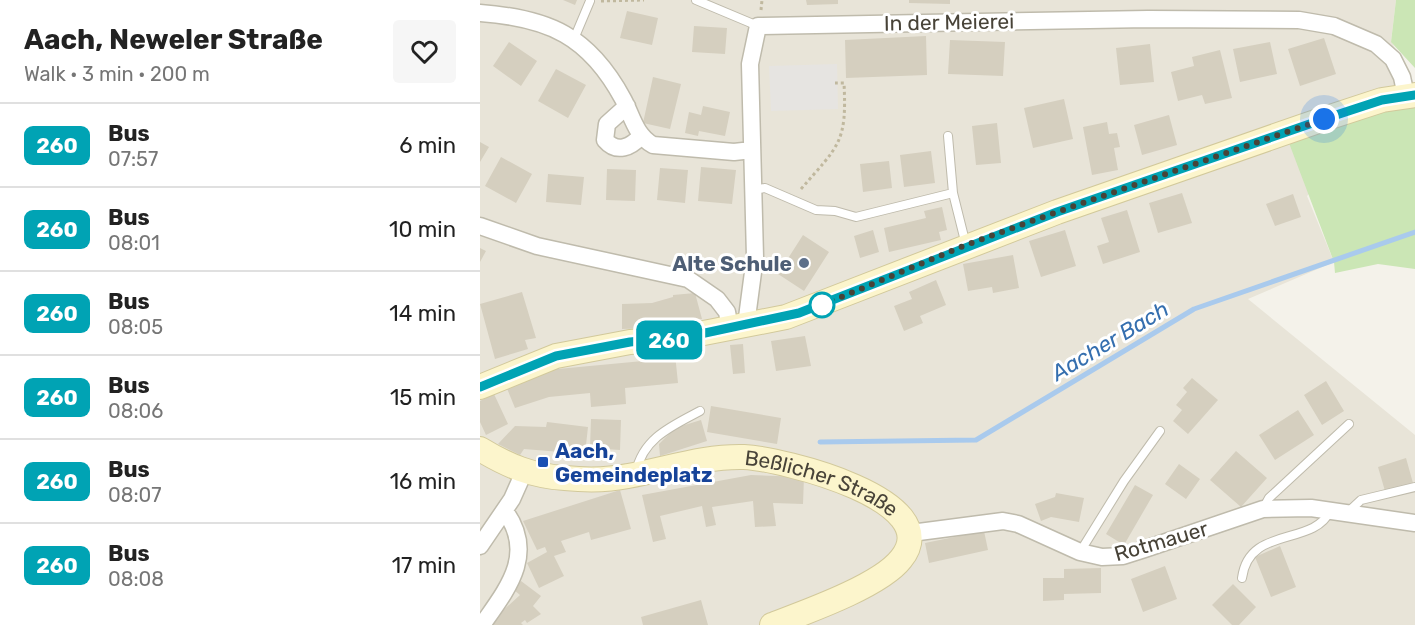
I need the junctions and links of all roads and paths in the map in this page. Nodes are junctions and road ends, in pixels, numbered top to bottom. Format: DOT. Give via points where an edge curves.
graph roads {
  1 [pos="644,0"];
  2 [pos="696,0"];
  3 [pos="590,1"];
  4 [pos="480,13"];
  5 [pos="758,26"];
  6 [pos="574,39"];
  7 [pos="835,83"];
  8 [pos="1410,95"];
  9 [pos="627,106"];
  10 [pos="641,136"];
  11 [pos="948,136"];
  12 [pos="752,150"];
  13 [pos="753,190"];
  14 [pos="953,193"];
  15 [pos="792,199"];
  16 [pos="480,226"];
  17 [pos="966,245"];
  18 [pos="738,327"];
  19 [pos="480,387"];
  20 [pos="700,411"];
  21 [pos="1349,424"];
  22 [pos="1160,431"];
  23 [pos="480,449"];
  24 [pos="524,472"];
  25 [pos="636,475"];
  26 [pos="1415,488"];
  27 [pos="1263,509"];
  28 [pos="505,511"];
  29 [pos="1330,511"];
  30 [pos="1347,513"];
  31 [pos="1415,523"];
  32 [pos="911,533"];
  33 [pos="480,546"];
  34 [pos="1080,552"];
  35 [pos="1242,578"];
  36 [pos="483,625"];
  37 [pos="772,625"];
  1 -- 3 [label="path"];
  2 -- 5 [label="lane"];
  3 -- 6 [label="lane"];
  4 -- 6 [label="street" via="540,22"];
  5 -- 8 [label="street, In der Meierei" via="1148,19 1307,21 1334,26 1389,53"];
  5 -- 12 [label="street" via="750,64"];
  6 -- 9 [label="street" via="600,64"];
  7 -- 15 [label="path" via="844,83 843,133"];
  8 -- 17 [label="main road" via="1324,119"];
  9 -- 10 [label="street"];
  9 -- 10 [label="street" via="608,124 605,140 621,148 634,144"];
  10 -- 12 [label="street" via="661,147"];
  11 -- 14 [label="lane"];
  12 -- 13 [label="street"];
  13 -- 15 [label="lane" via="765,188"];
  13 -- 18 [label="street" via="755,257"];
  14 -- 15 [label="lane" via="856,218 816,210"];
  14 -- 17 [label="lane"];
  16 -- 18 [label="street" via="537,246 688,279 717,299"];
  17 -- 18 [label="main road" via="813,309"];
  18 -- 19 [label="main road" via="556,356"];
  20 -- 25 [label="lane" via="651,440 641,454"];
  21 -- 27 [label="lane" via="1269,498"];
  22 -- 34 [label="lane"];
  23 -- 24 [label="main road, Beßlicher Straße"];
  24 -- 25 [label="main road, Beßlicher Straße" via="582,479"];
  24 -- 28 [label="street"];
  25 -- 32 [label="main road, Beßlicher Straße" via="693,460 731,457 778,461 826,476 883,503 902,516"];
  26 -- 30 [label="lane" via="1361,500"];
  27 -- 29 [label="street, Rotmauer"];
  27 -- 34 [label="street, Rotmauer" via="1123,556"];
  28 -- 33 [label="street"];
  28 -- 36 [label="street" via="518,534 516,562 506,593"];
  29 -- 30 [label="street, Rotmauer"];
  29 -- 35 [label="lane" via="1321,525 1278,538 1251,554"];
  30 -- 31 [label="street, Rotmauer"];
  32 -- 34 [label="street, Rotmauer" via="1003,520"];
  32 -- 37 [label="main road, Beßlicher Straße" via="902,559 878,577"];
}
